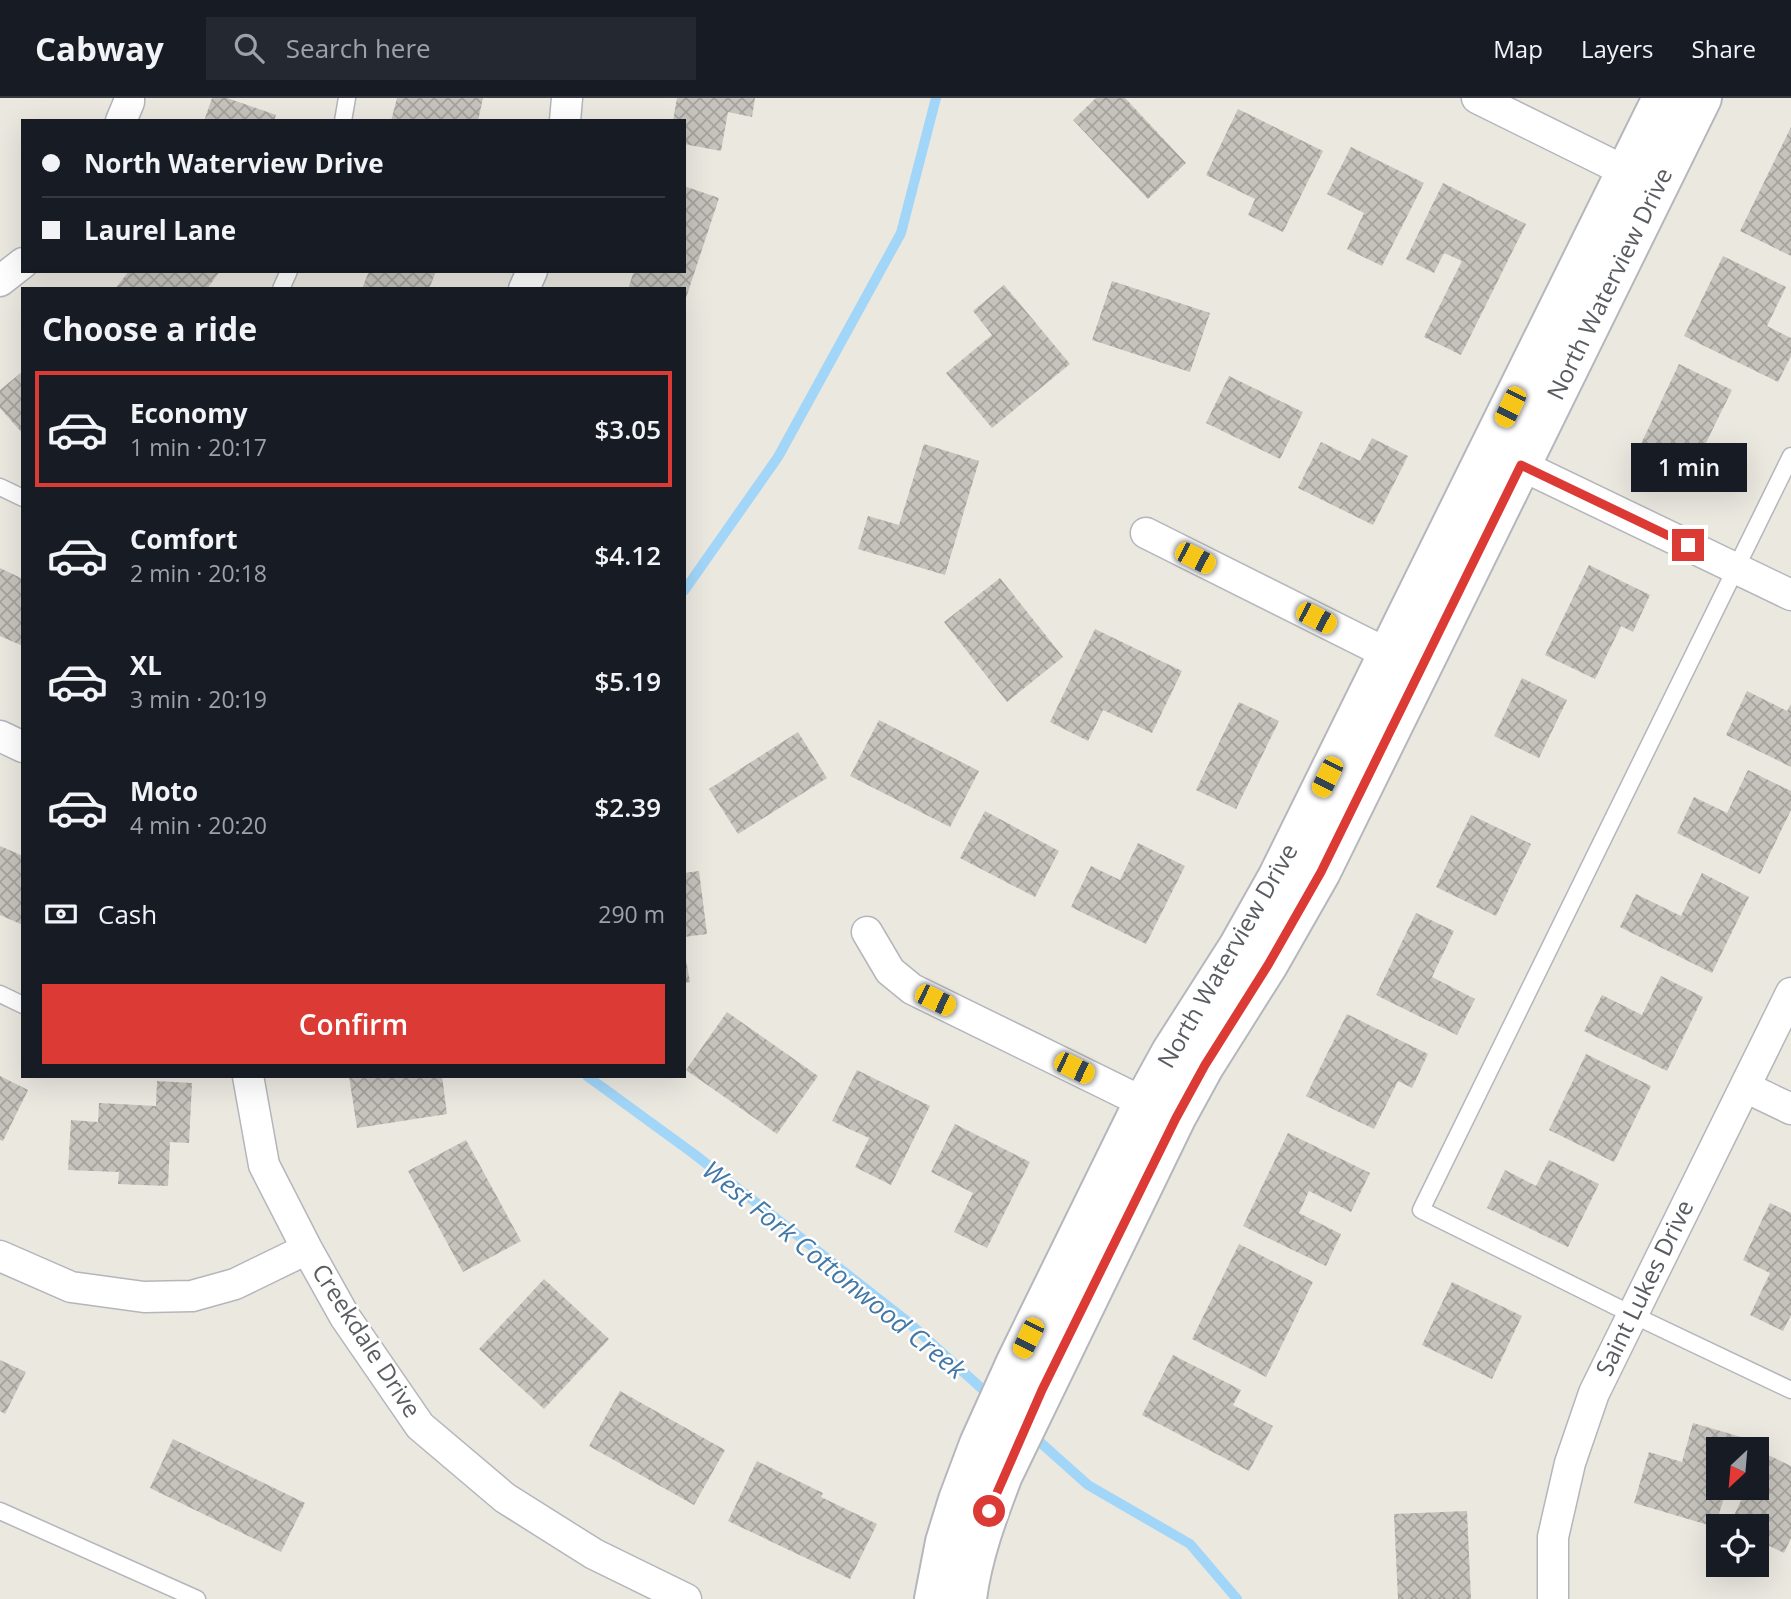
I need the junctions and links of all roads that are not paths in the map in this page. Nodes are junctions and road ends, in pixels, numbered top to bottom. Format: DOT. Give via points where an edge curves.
graph roads {
  1 [pos="129,98"];
  2 [pos="347,98"];
  3 [pos="567,98"];
  4 [pos="1477,98"];
  5 [pos="1661,98"];
  6 [pos="1702,98"];
  7 [pos="122,119"];
  8 [pos="343,119"];
  9 [pos="565,119"];
  10 [pos="1642,179"];
  11 [pos="21,265"];
  12 [pos="0,281"];
  13 [pos="1791,456"];
  14 [pos="1505,457"];
  15 [pos="0,487"];
  16 [pos="21,497"];
  17 [pos="1146,533"];
  18 [pos="1735,568"];
  19 [pos="1791,595"];
  20 [pos="1404,662"];
  21 [pos="0,736"];
  22 [pos="21,746"];
  23 [pos="867,932"];
  24 [pos="1791,993"];
  25 [pos="0,994"];
  26 [pos="21,1003"];
  27 [pos="248,1078"];
  28 [pos="1745,1087"];
  29 [pos="1791,1109"];
  30 [pos="1159,1110"];
  31 [pos="307,1249"];
  32 [pos="0,1256"];
  33 [pos="1631,1314"];
  34 [pos="1791,1390"];
  35 [pos="0,1511"];
  36 [pos="197,1599"];
  37 [pos="686,1599"];
  38 [pos="934,1599"];
  39 [pos="967,1599"];
  40 [pos="1553,1599"];
  1 -- 7 [label="street"];
  2 -- 8 [label="lane"];
  3 -- 9 [label="street"];
  4 -- 10 [label="street"];
  5 -- 10 [label="street, North Waterview Drive"];
  6 -- 10 [label="street, North Waterview Drive"];
  10 -- 14 [label="street, North Waterview Drive"];
  11 -- 12 [label="street"];
  13 -- 18 [label="lane"];
  14 -- 18 [label="street"];
  14 -- 20 [label="street, North Waterview Drive"];
  15 -- 16 [label="lane"];
  17 -- 20 [label="street"];
  18 -- 19 [label="street"];
  18 -- 33 [label="lane" via="1421,1209"];
  20 -- 30 [label="street, North Waterview Drive" via="1238,947 1171,1052"];
  21 -- 22 [label="street"];
  23 -- 30 [label="street" via="890,971 912,989"];
  24 -- 28 [label="street, Saint Lukes Drive"];
  25 -- 26 [label="lane"];
  27 -- 31 [label="street, Creekdale Drive" via="264,1165"];
  28 -- 29 [label="street"];
  28 -- 33 [label="street, Saint Lukes Drive"];
  30 -- 38 [label="street, North Waterview Drive" via="1016,1362 958,1500"];
  30 -- 39 [label="street, North Waterview Drive" via="1003,1475"];
  31 -- 32 [label="street" via="236,1284 192,1296 144,1297 71,1286"];
  31 -- 37 [label="street, Creekdale Drive" via="345,1317 420,1426 505,1498 594,1554"];
  33 -- 34 [label="lane"];
  33 -- 40 [label="street, Saint Lukes Drive" via="1594,1393 1570,1462 1553,1537"];
  35 -- 36 [label="lane"];
}
